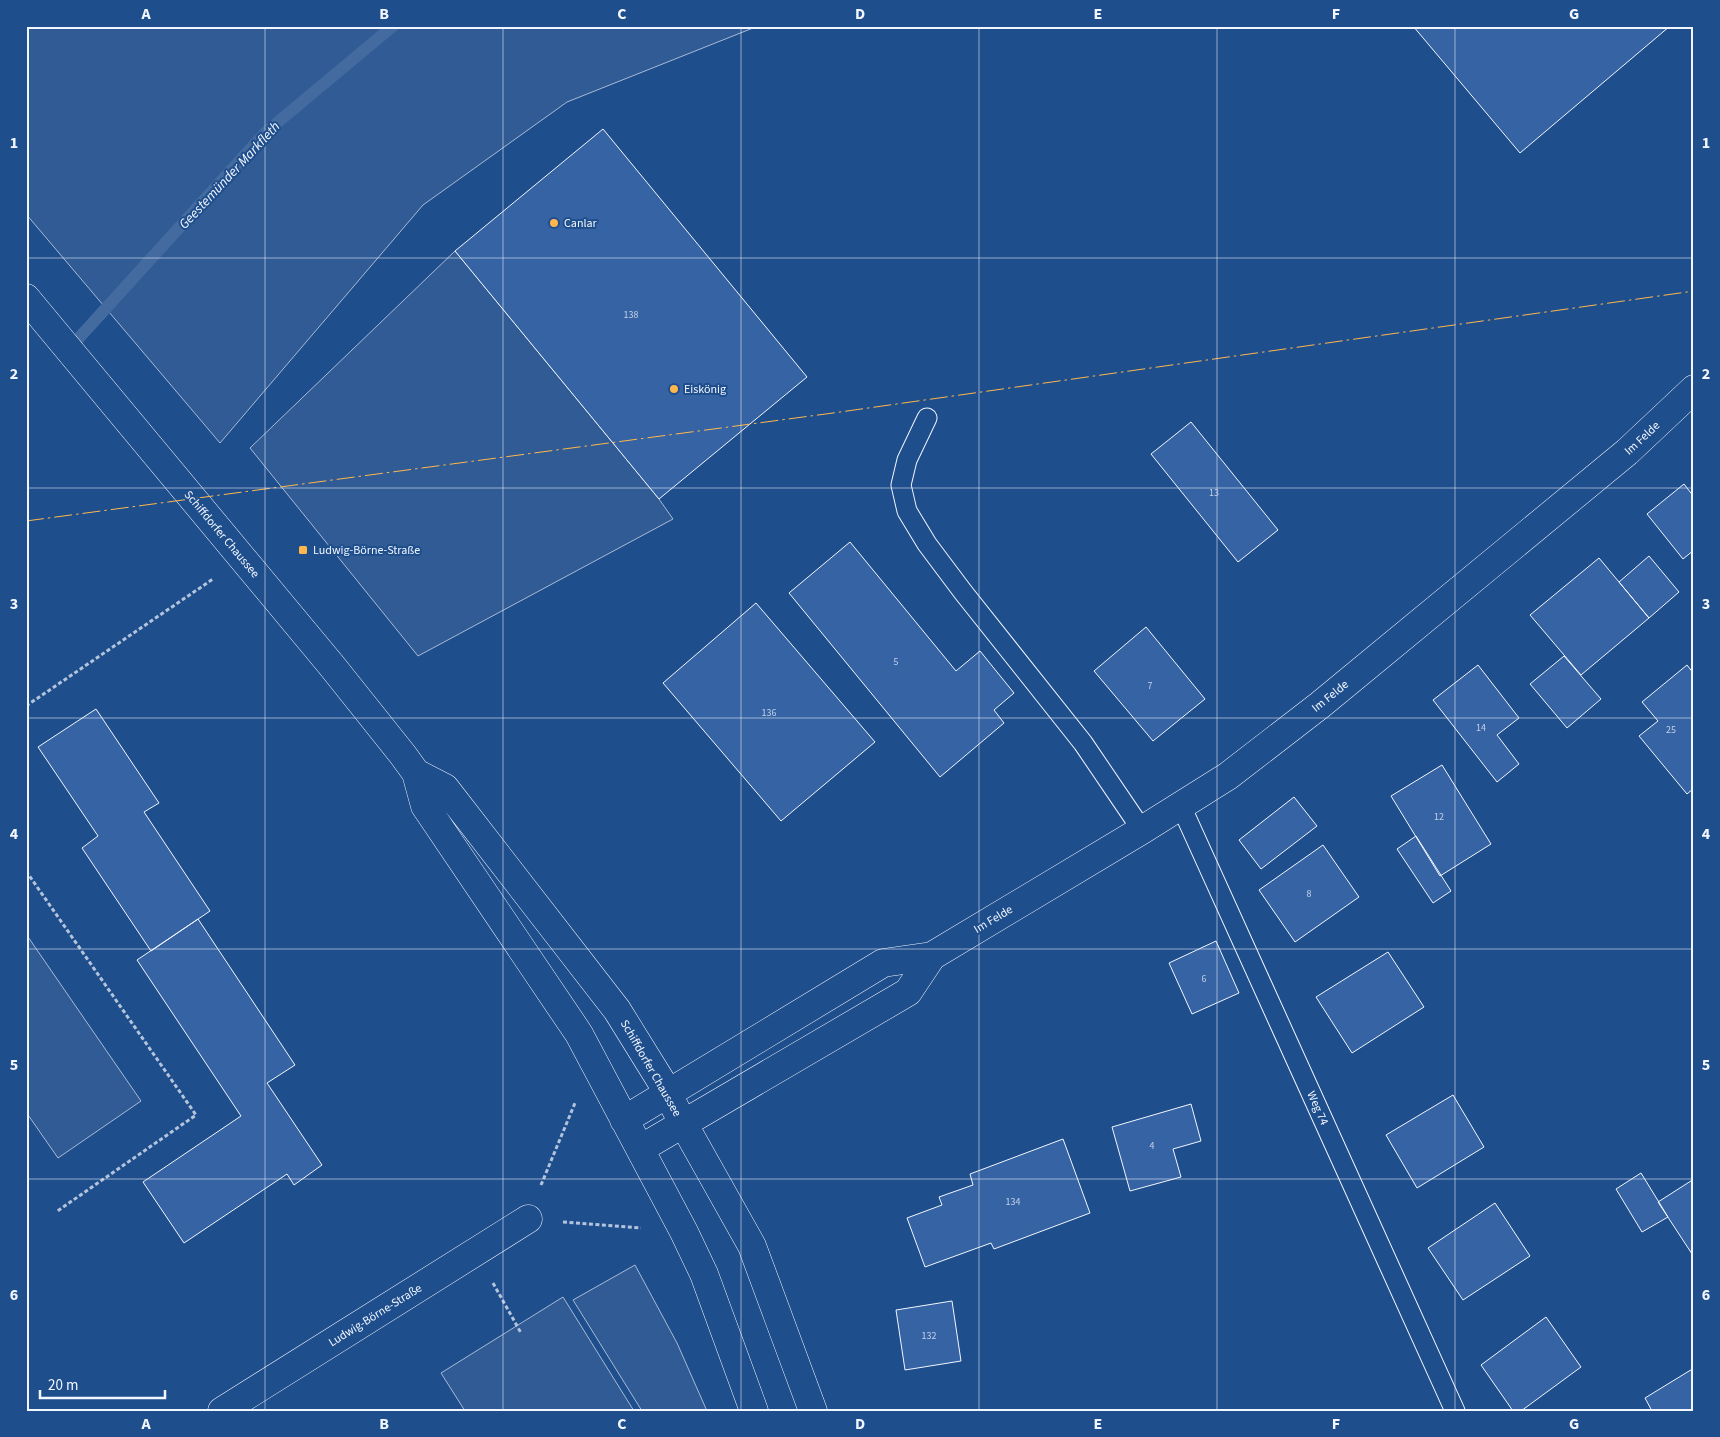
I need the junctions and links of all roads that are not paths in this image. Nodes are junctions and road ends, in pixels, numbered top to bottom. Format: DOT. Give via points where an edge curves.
graph roads {
  1 [pos="26,298"];
  2 [pos="1694,389"];
  3 [pos="927,418"];
  4 [pos="416,773"];
  5 [pos="1181,806"];
  6 [pos="1142,830"];
  7 [pos="932,956"];
  8 [pos="668,1095"];
  9 [pos="624,1120"];
  10 [pos="683,1123"];
  11 [pos="640,1148"];
  12 [pos="528,1219"];
  13 [pos="222,1411"];
  14 [pos="754,1411"];
  15 [pos="813,1411"];
  16 [pos="1455,1411"];
  1 -- 4 [label="main road, Schiffdorfer Chaussee" via="332,666"];
  2 -- 5 [label="main road, Im Felde" via="1627,452 1327,698 1228,776"];
  3 -- 6 [label="lane" via="907,460 901,485 907,511 957,584 1083,742"];
  4 -- 8 [label="main road, Schiffdorfer Chaussee" via="445,788 457,803 618,1010"];
  4 -- 9 [label="main road, Schiffdorfer Chaussee" via="425,806 580,1034"];
  5 -- 6 [label="main road, Im Felde"];
  5 -- 16 [label="lane, Weg 74"];
  6 -- 7 [label="main road, Im Felde"];
  7 -- 8 [label="main road, Im Felde" via="883,963"];
  7 -- 10 [label="main road, Im Felde" via="908,992"];
  8 -- 9 [label="main road, Im Felde"];
  8 -- 10 [label="main road, Schiffdorfer Chaussee"];
  9 -- 11 [label="main road, Schiffdorfer Chaussee"];
  10 -- 11 [label="main road, Im Felde"];
  10 -- 15 [label="main road, Schiffdorfer Chaussee" via="752,1246"];
  11 -- 14 [label="main road, Schiffdorfer Chaussee" via="704,1274"];
  12 -- 13 [label="main road, Ludwig-Börne-Straße"];
}
